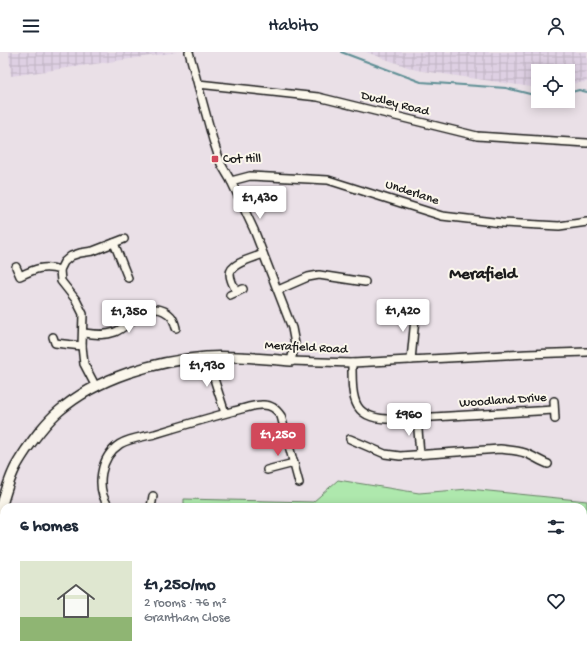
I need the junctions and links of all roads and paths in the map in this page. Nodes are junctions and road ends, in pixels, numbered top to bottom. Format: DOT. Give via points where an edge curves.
graph roads {
  1 [pos="189,52"];
  2 [pos="198,84"];
  3 [pos="587,143"];
  4 [pos="231,181"];
  5 [pos="587,222"];
  6 [pos="124,239"];
  7 [pos="114,243"];
  8 [pos="264,254"];
  9 [pos="16,267"];
  10 [pos="60,270"];
  11 [pos="128,278"];
  12 [pos="365,282"];
  13 [pos="278,290"];
  14 [pos="237,292"];
  15 [pos="424,310"];
  16 [pos="176,328"];
  17 [pos="84,333"];
  18 [pos="52,337"];
  19 [pos="82,346"];
  20 [pos="587,352"];
  21 [pos="207,357"];
  22 [pos="411,360"];
  23 [pos="291,362"];
  24 [pos="352,363"];
  25 [pos="96,387"];
  26 [pos="554,401"];
  27 [pos="554,410"];
  28 [pos="224,413"];
  29 [pos="417,418"];
  30 [pos="555,419"];
  31 [pos="350,439"];
  32 [pos="420,454"];
  33 [pos="294,463"];
  34 [pos="548,464"];
  35 [pos="267,470"];
  36 [pos="299,482"];
  37 [pos="153,496"];
  38 [pos="2,503"];
  39 [pos="106,503"];
  40 [pos="152,503"];
  1 -- 2 [label="street"];
  2 -- 3 [label="street, Dudley Road" via="318,98 477,136"];
  2 -- 4 [label="street" via="221,164"];
  4 -- 5 [label="street, Underlane" via="250,176 328,180 442,216 502,224 559,226"];
  4 -- 8 [label="street"];
  6 -- 7 [label="street"];
  7 -- 10 [label="street" via="72,256 64,262"];
  7 -- 11 [label="street"];
  8 -- 13 [label="street"];
  8 -- 14 [label="street" via="233,267 230,273 231,280"];
  9 -- 10 [label="street" via="20,276 43,267"];
  10 -- 17 [label="street" via="61,281 83,314"];
  12 -- 13 [label="street" via="319,275"];
  13 -- 23 [label="street" via="295,344"];
  15 -- 22 [label="street" via="413,307"];
  16 -- 17 [label="street" via="170,314 161,309 151,309 116,332 104,335"];
  17 -- 19 [label="street"];
  18 -- 19 [label="street" via="55,343"];
  19 -- 25 [label="street" via="84,364"];
  20 -- 22 [label="street, Merafield Road"];
  21 -- 23 [label="street, Merafield Road"];
  21 -- 25 [label="street, Merafield Road" via="171,361 130,372"];
  21 -- 28 [label="street"];
  22 -- 24 [label="street, Merafield Road"];
  23 -- 24 [label="street, Merafield Road"];
  24 -- 29 [label="street, Woodland Drive" via="352,389 362,412 371,418 383,420"];
  25 -- 38 [label="street, Merafield Road" via="59,411 38,432 15,467"];
  26 -- 27 [label="street, Woodland Drive"];
  27 -- 29 [label="street, Woodland Drive"];
  27 -- 30 [label="street, Woodland Drive"];
  28 -- 33 [label="street" via="261,405 277,410"];
  28 -- 39 [label="street" via="120,444 102,467 103,498"];
  29 -- 32 [label="street"];
  31 -- 32 [label="street" via="385,454"];
  32 -- 34 [label="street" via="515,450"];
  33 -- 35 [label="street"];
  33 -- 36 [label="street"];
  37 -- 40 [label="street"];
}
